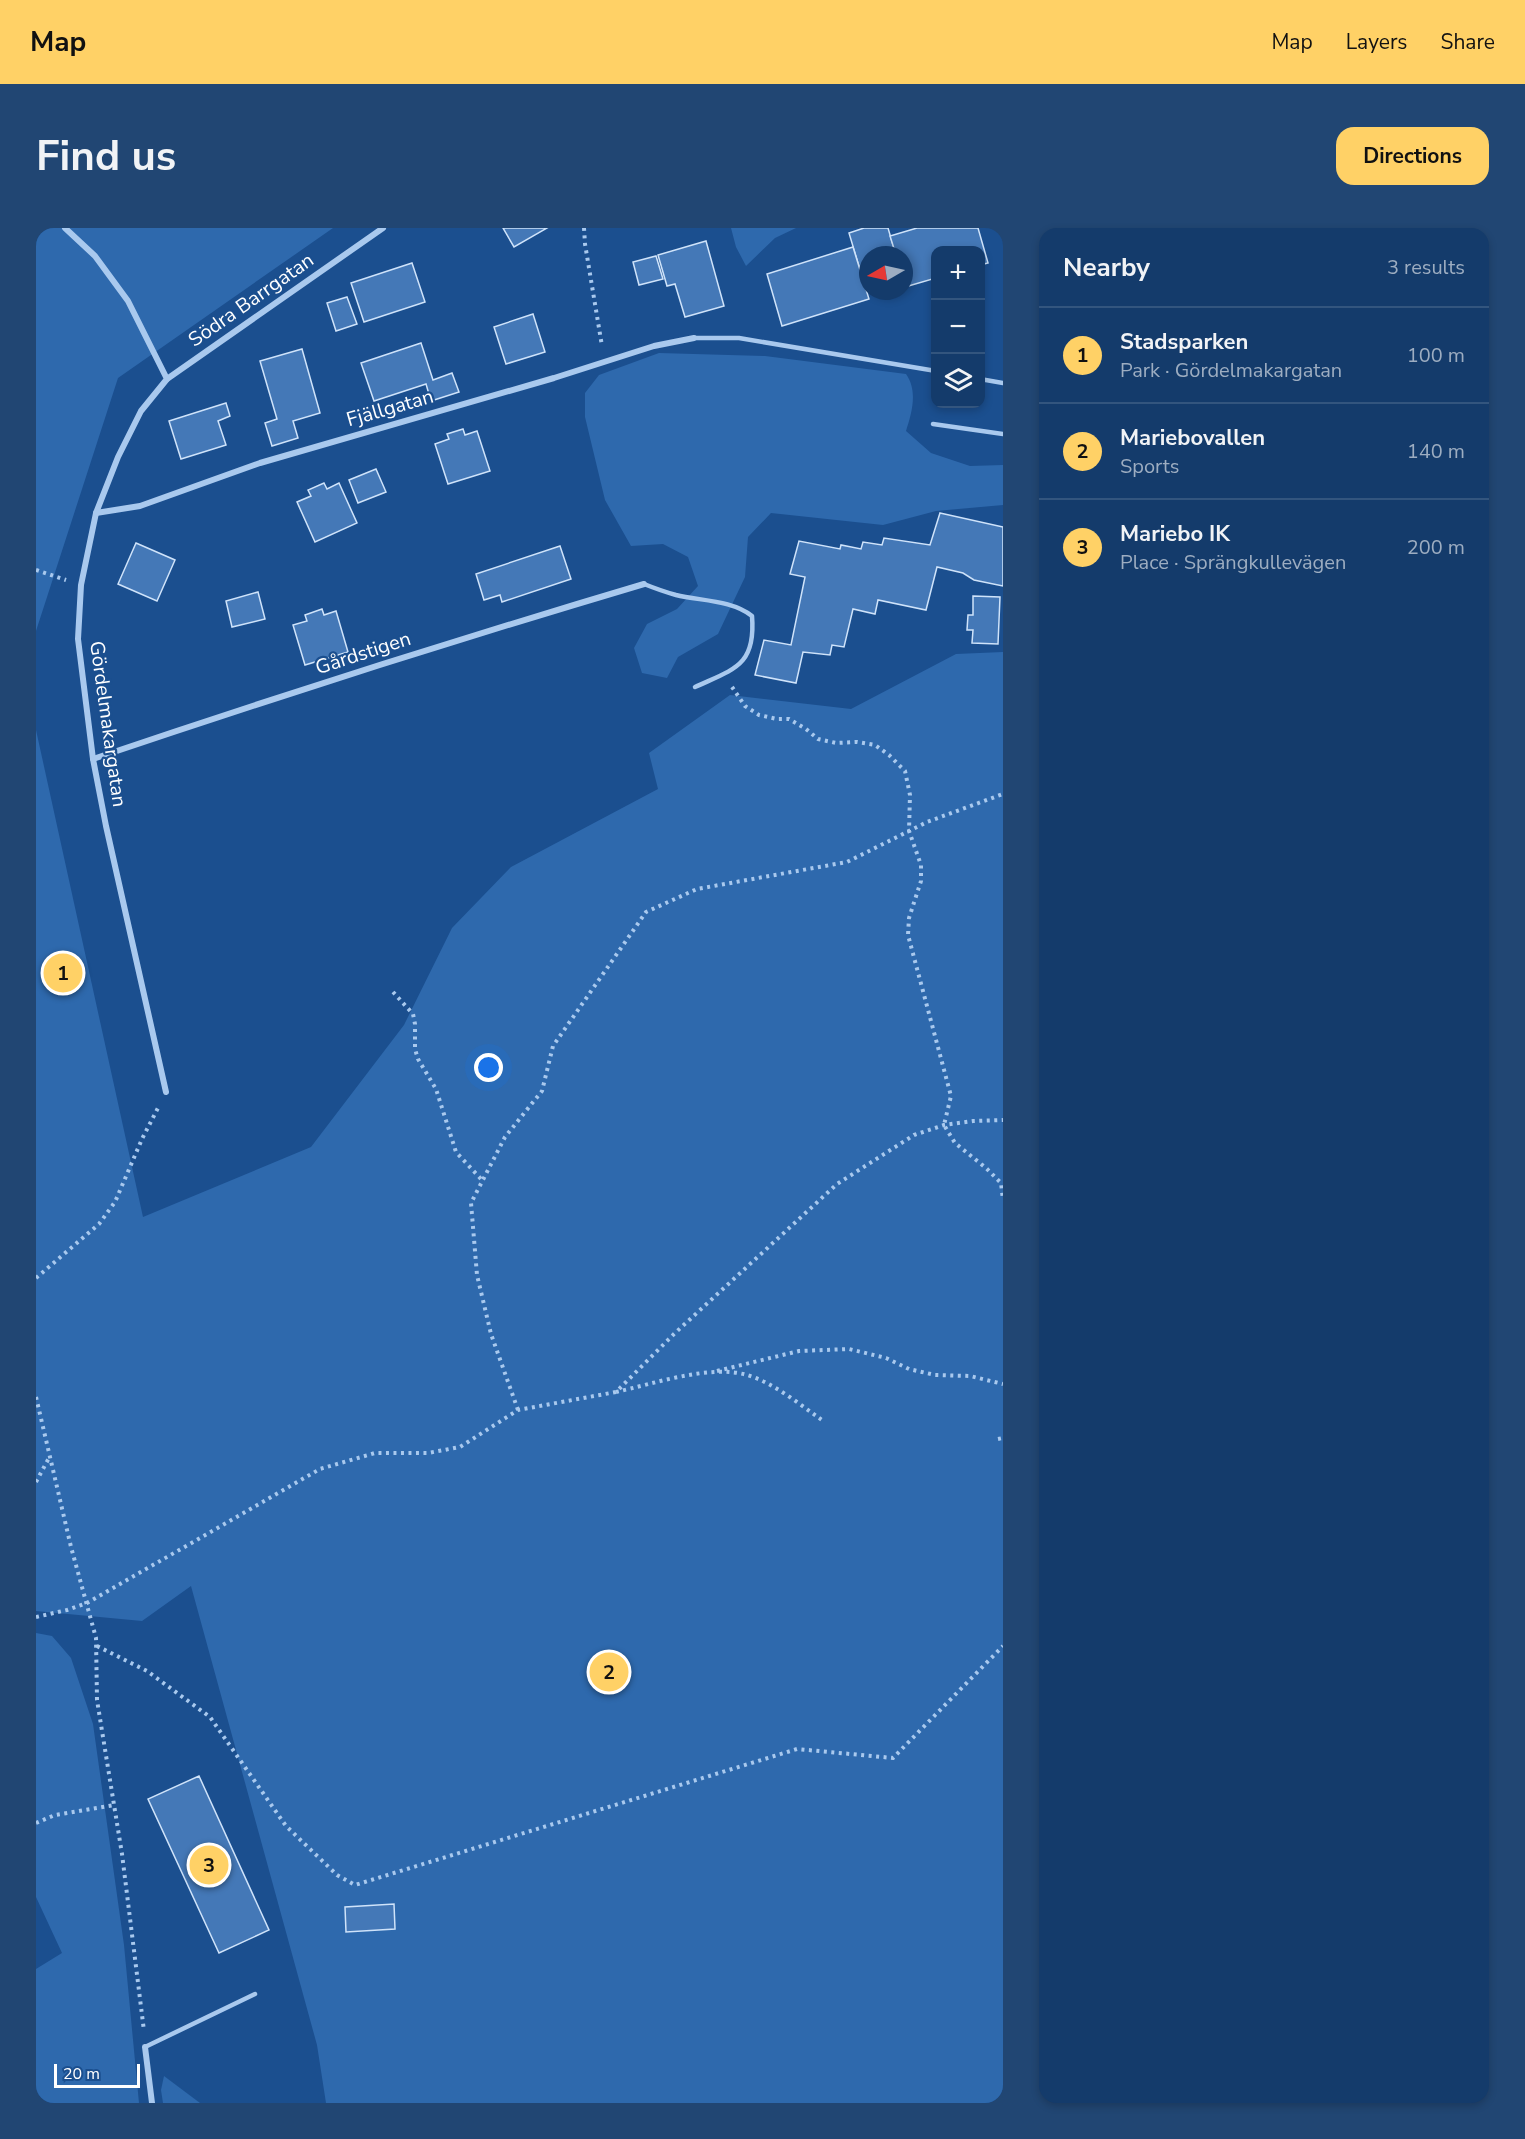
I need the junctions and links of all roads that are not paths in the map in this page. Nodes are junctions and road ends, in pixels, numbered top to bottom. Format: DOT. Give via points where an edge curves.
graph roads {
  1 [pos="65,228"];
  2 [pos="383,228"];
  3 [pos="694,338"];
  4 [pos="931,370"];
  5 [pos="167,379"];
  6 [pos="985,380"];
  7 [pos="1003,383"];
  8 [pos="933,424"];
  9 [pos="1003,434"];
  10 [pos="96,513"];
  11 [pos="644,584"];
  12 [pos="695,687"];
  13 [pos="93,759"];
  14 [pos="166,1092"];
  15 [pos="255,1994"];
  16 [pos="145,2047"];
  17 [pos="152,2103"];
  1 -- 5 [label="street" via="95,256 128,301"];
  2 -- 5 [label="street, Södra Barrgatan"];
  3 -- 4 [label="lane" via="739,338"];
  3 -- 10 [label="street, Fjällgatan" via="654,346 260,463 140,506"];
  5 -- 10 [label="street, Gördelmakargatan" via="141,411"];
  6 -- 7 [label="lane"];
  8 -- 9 [label="lane"];
  10 -- 13 [label="street, Gördelmakargatan" via="81,585 78,639"];
  11 -- 12 [label="lane" via="745,610 752,616 754,638 748,655 731,670"];
  11 -- 13 [label="street, Gårdstigen" via="314,685"];
  13 -- 14 [label="street, Gördelmakargatan"];
  15 -- 16 [label="lane"];
  16 -- 17 [label="street"];
}
